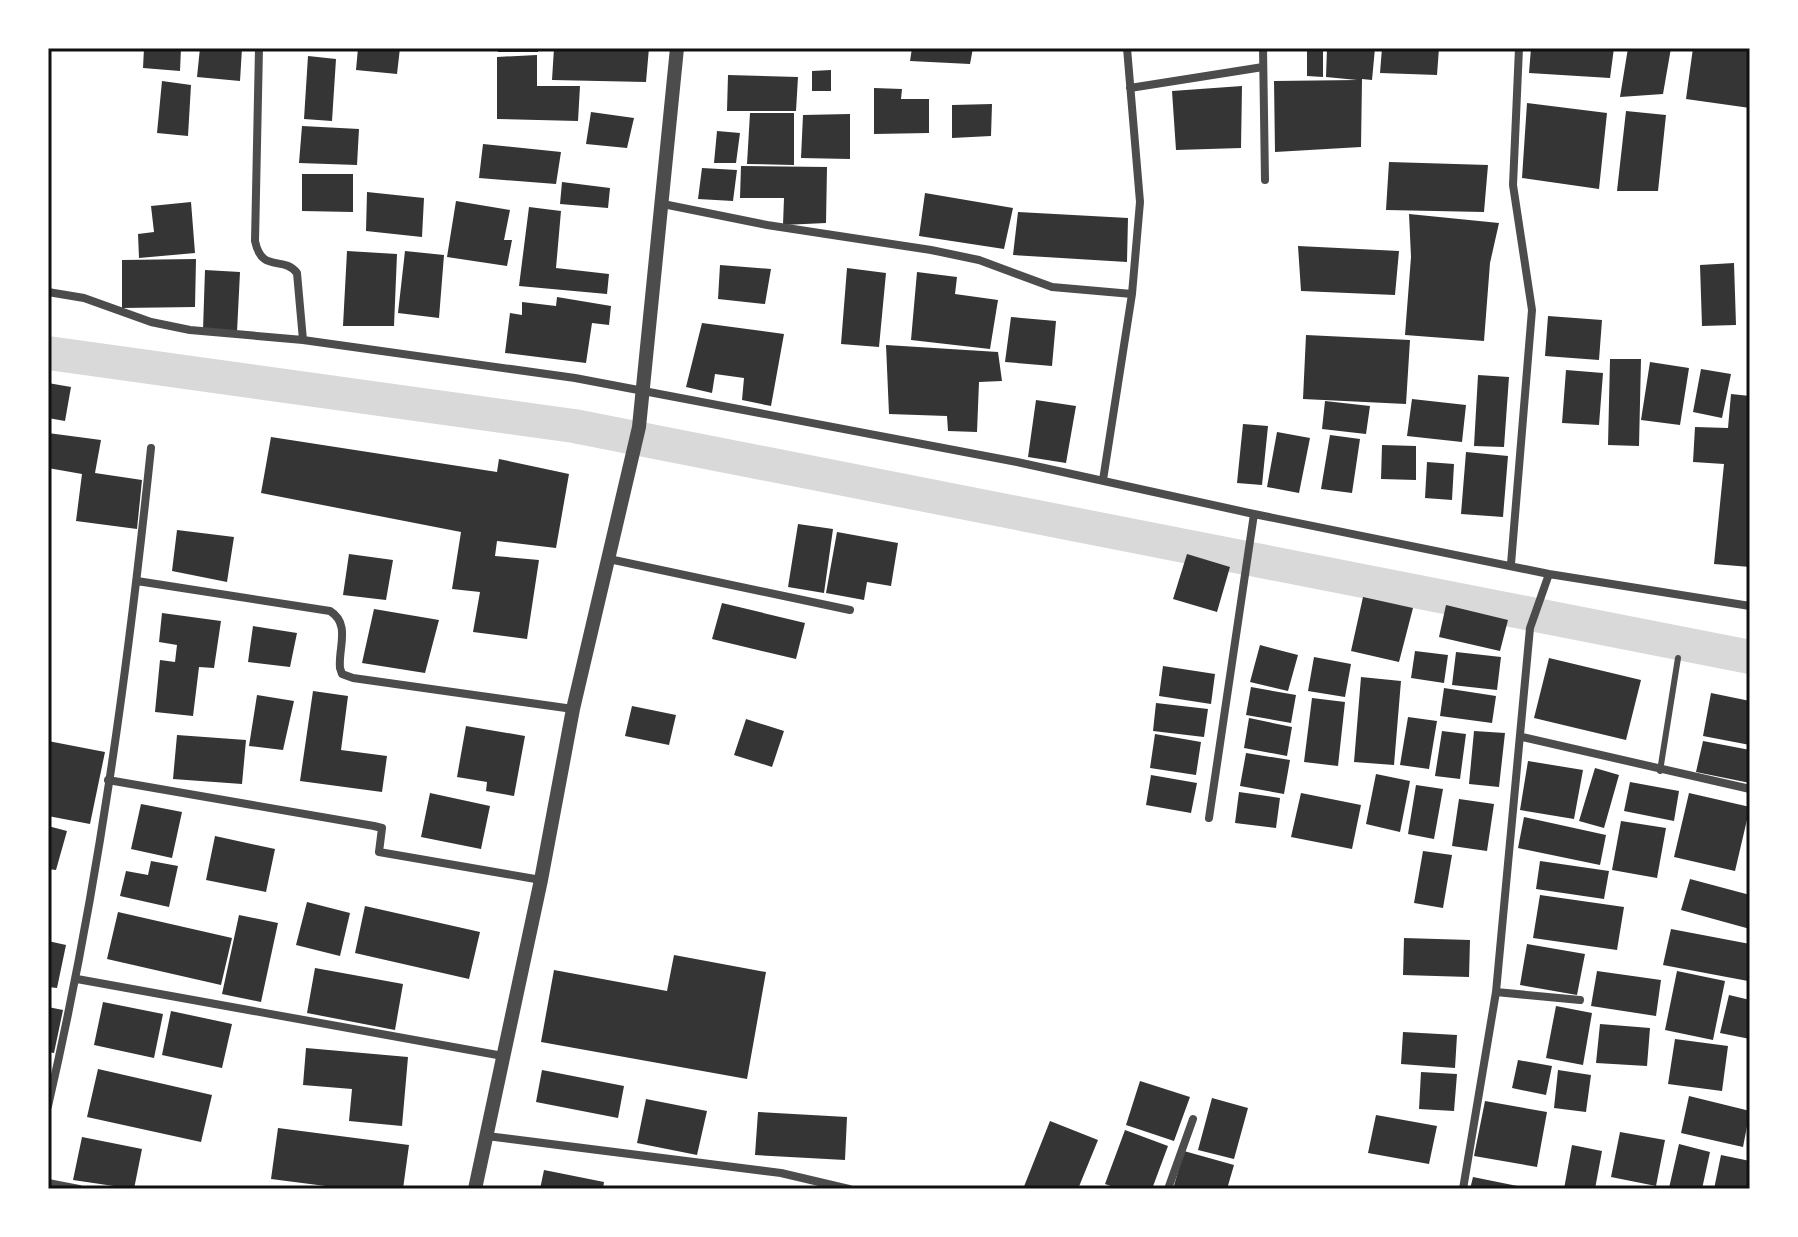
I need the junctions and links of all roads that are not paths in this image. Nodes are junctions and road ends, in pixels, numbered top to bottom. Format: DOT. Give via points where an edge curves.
graph roads {
  1 [pos="259,48"];
  2 [pos="677,48"];
  3 [pos="1127,48"];
  4 [pos="1263,48"];
  5 [pos="1519,48"];
  6 [pos="1263,67"];
  7 [pos="1130,88"];
  8 [pos="1265,180"];
  9 [pos="663,204"];
  10 [pos="48,292"];
  11 [pos="1132,294"];
  12 [pos="303,340"];
  13 [pos="645,393"];
  14 [pos="151,448"];
  15 [pos="1103,480"];
  16 [pos="1254,514"];
  17 [pos="609,559"];
  18 [pos="1511,564"];
  19 [pos="1549,574"];
  20 [pos="137,581"];
  21 [pos="1750,606"];
  22 [pos="850,610"];
  23 [pos="1678,658"];
  24 [pos="573,709"];
  25 [pos="1522,737"];
  26 [pos="1660,771"];
  27 [pos="108,780"];
  28 [pos="1750,789"];
  29 [pos="1209,818"];
  30 [pos="541,880"];
  31 [pos="77,979"];
  32 [pos="1496,992"];
  33 [pos="1580,1000"];
  34 [pos="503,1056"];
  35 [pos="48,1106"];
  36 [pos="1193,1119"];
  37 [pos="487,1136"];
  38 [pos="48,1183"];
  39 [pos="79,1189"];
  40 [pos="475,1189"];
  41 [pos="849,1189"];
  42 [pos="1168,1189"];
  43 [pos="1463,1189"];
  1 -- 12 [label="street" via="255,241 264,260 297,273"];
  2 -- 9 [label="street"];
  3 -- 7 [label="street"];
  4 -- 6 [label="street"];
  5 -- 18 [label="street" via="1513,185 1532,310"];
  6 -- 7 [label="street"];
  6 -- 8 [label="street"];
  7 -- 11 [label="street" via="1140,202"];
  9 -- 11 [label="street" via="979,260 1052,287"];
  9 -- 13 [label="street"];
  10 -- 12 [label="street" via="190,330"];
  11 -- 15 [label="street"];
  12 -- 13 [label="street" via="472,362"];
  13 -- 15 [label="street"];
  13 -- 17 [label="street"];
  14 -- 20 [label="street"];
  15 -- 16 [label="street"];
  16 -- 18 [label="street"];
  16 -- 29 [label="street"];
  17 -- 22 [label="street"];
  17 -- 24 [label="street"];
  18 -- 19 [label="street"];
  19 -- 21 [label="street"];
  19 -- 25 [label="street" via="1530,628"];
  20 -- 24 [label="street" via="330,611 342,627 342,674 353,678"];
  20 -- 27 [label="street"];
  23 -- 26 [label="lane"];
  24 -- 30 [label="street"];
  25 -- 26 [label="street"];
  25 -- 32 [label="street"];
  26 -- 28 [label="street"];
  27 -- 30 [label="street" via="374,826 382,828 379,852"];
  27 -- 31 [label="street"];
  30 -- 34 [label="street"];
  31 -- 34 [label="street"];
  31 -- 35 [label="street"];
  32 -- 33 [label="street"];
  32 -- 43 [label="street"];
  34 -- 37 [label="street"];
  36 -- 42 [label="street"];
  37 -- 40 [label="street"];
  37 -- 41 [label="street" via="781,1173"];
  38 -- 39 [label="street"];
}
